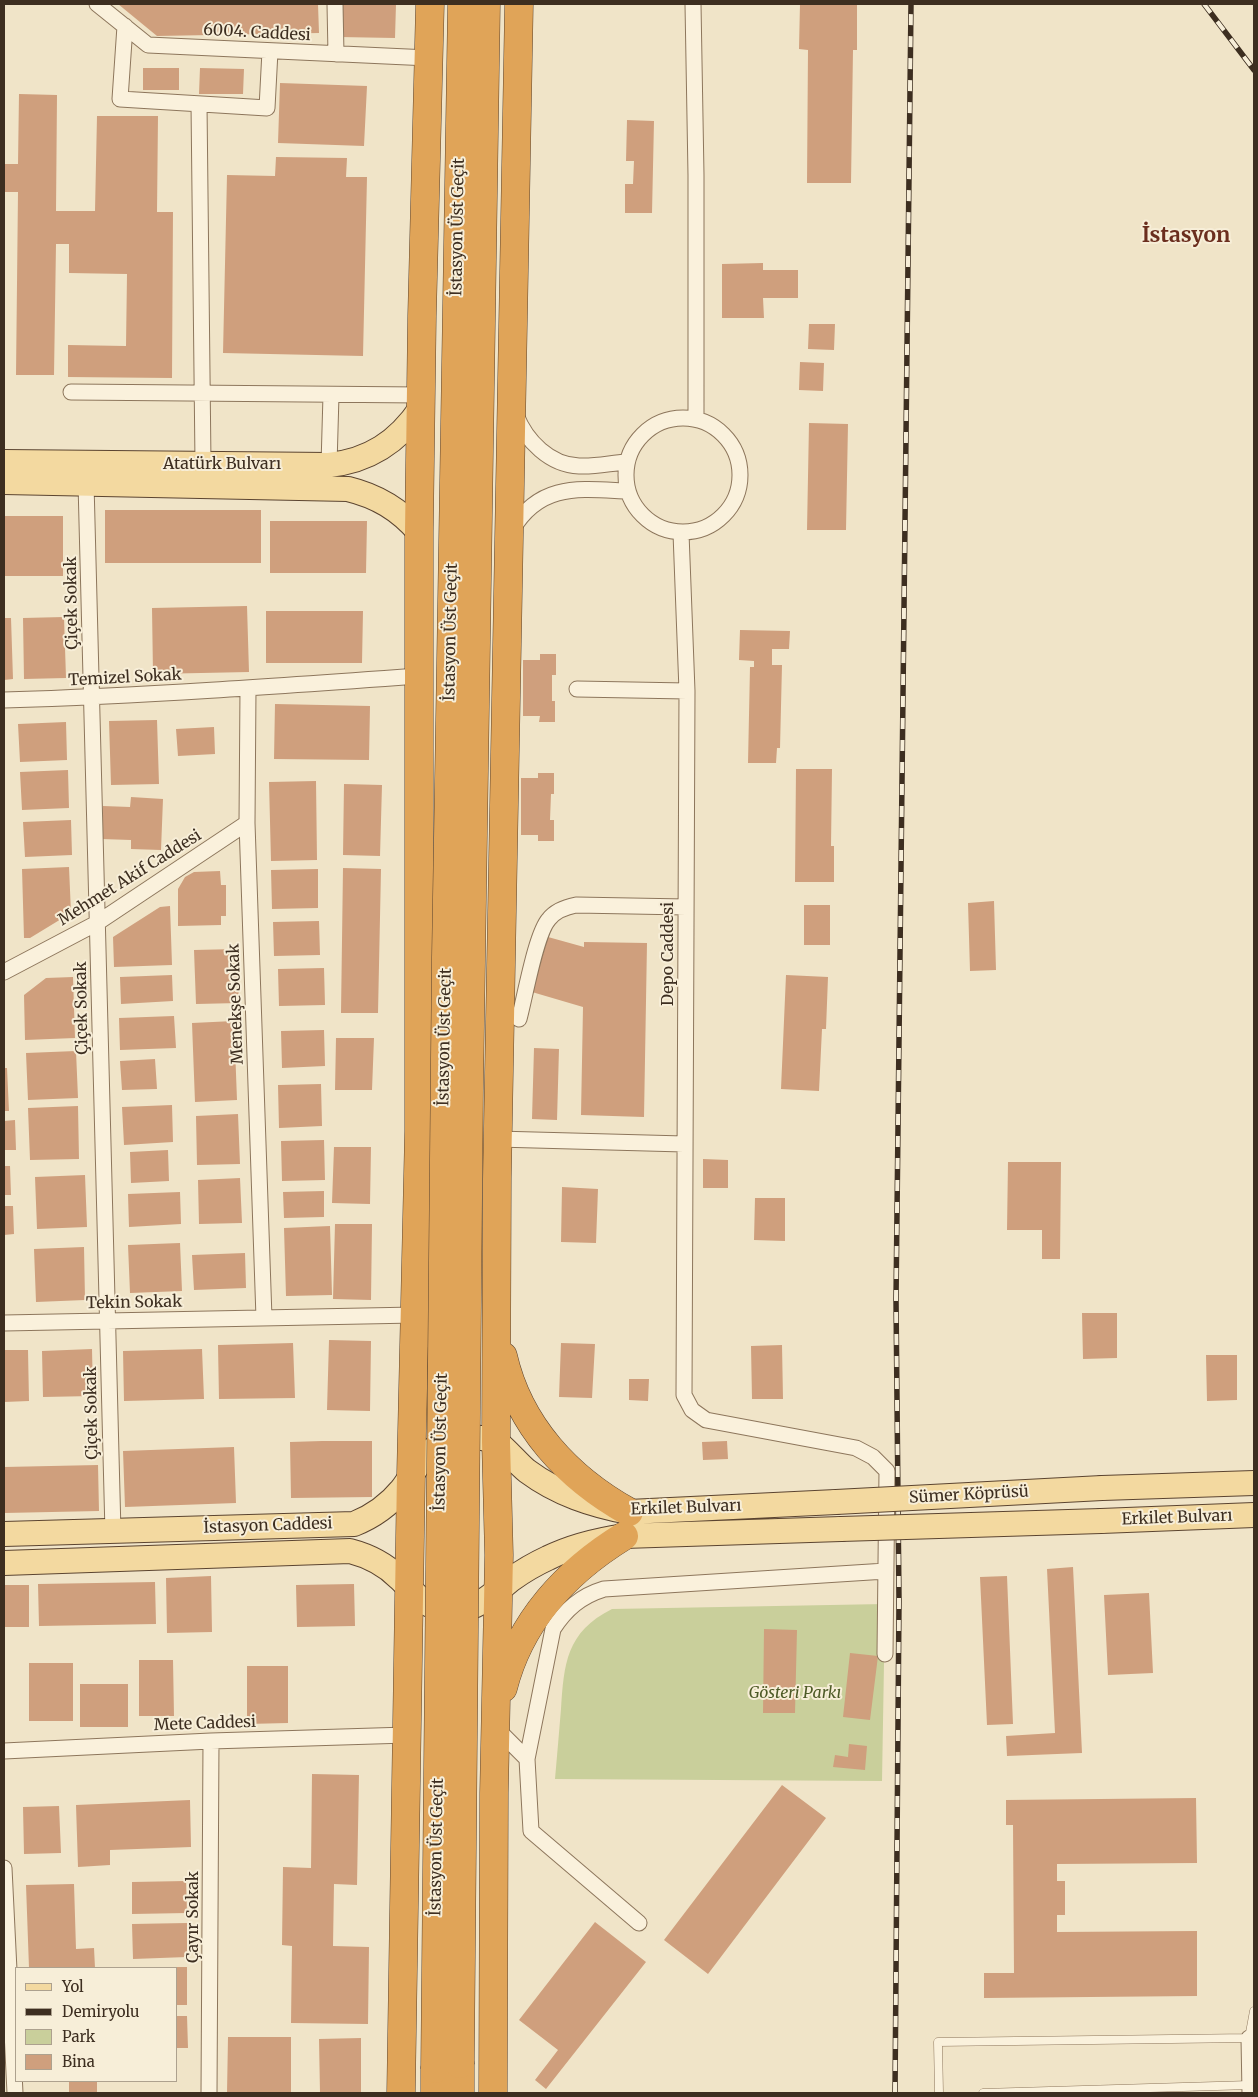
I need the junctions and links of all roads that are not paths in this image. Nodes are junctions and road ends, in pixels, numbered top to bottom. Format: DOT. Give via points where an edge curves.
graph roads {
  1 [pos="97,4"];
  2 [pos="335,4"];
  3 [pos="430,4"];
  4 [pos="462,4"];
  5 [pos="486,4"];
  6 [pos="519,4"];
  7 [pos="692,4"];
  8 [pos="125,26"];
  9 [pos="270,51"];
  10 [pos="336,54"];
  11 [pos="429,58"];
  12 [pos="200,104"];
  13 [pos="422,306"];
  14 [pos="513,312"];
  15 [pos="71,392"];
  16 [pos="202,394"];
  17 [pos="331,395"];
  18 [pos="511,399"];
  19 [pos="421,402"];
  20 [pos="696,419"];
  21 [pos="4,462"];
  22 [pos="626,462"];
  23 [pos="203,463"];
  24 [pos="329,464"];
  25 [pos="4,482"];
  26 [pos="86,483"];
  27 [pos="627,491"];
  28 [pos="419,532"];
  29 [pos="681,533"];
  30 [pos="508,538"];
  31 [pos="506,620"];
  32 [pos="418,630"];
  33 [pos="418,676"];
  34 [pos="248,689"];
  35 [pos="577,689"];
  36 [pos="687,691"];
  37 [pos="92,698"];
  38 [pos="4,700"];
  39 [pos="247,823"];
  40 [pos="686,906"];
  41 [pos="97,923"];
  42 [pos="4,972"];
  43 [pos="519,1019"];
  44 [pos="498,1139"];
  45 [pos="684,1144"];
  46 [pos="496,1313"];
  47 [pos="415,1315"];
  48 [pos="264,1318"];
  49 [pos="108,1320"];
  50 [pos="4,1323"];
  51 [pos="496,1442"];
  52 [pos="411,1474"];
  53 [pos="1254,1483"];
  54 [pos="1102,1488"];
  55 [pos="836,1502"];
  56 [pos="1254,1516"];
  57 [pos="1101,1520"];
  58 [pos="626,1524"];
  59 [pos="841,1529"];
  60 [pos="113,1532"];
  61 [pos="4,1534"];
  62 [pos="4,1563"];
  63 [pos="886,1571"];
  64 [pos="409,1589"];
  65 [pos="498,1590"];
  66 [pos="885,1654"];
  67 [pos="496,1728"];
  68 [pos="407,1735"];
  69 [pos="211,1741"];
  70 [pos="4,1752"];
  71 [pos="527,1759"];
  72 [pos="4,1868"];
  73 [pos="639,1923"];
  74 [pos="1254,2010"];
  75 [pos="1252,2038"];
  76 [pos="444,2076"];
  77 [pos="1250,2089"];
  78 [pos="15,2093"];
  79 [pos="209,2093"];
  80 [pos="401,2093"];
  81 [pos="460,2093"];
  82 [pos="493,2093"];
  83 [pos="939,2093"];
  84 [pos="983,2093"];
  1 -- 8 [label="street, 6004. Caddesi"];
  2 -- 10 [label="street"];
  3 -- 11 [label="highway"];
  4 -- 76 [label="highway, İstasyon Üst Geçit, bridge" via="446,948"];
  5 -- 76 [label="highway, İstasyon Üst Geçit, bridge" via="469,1129"];
  6 -- 14 [label="highway"];
  7 -- 20 [label="street"];
  8 -- 9 [label="street, 6004. Caddesi" via="148,46"];
  8 -- 12 [label="street" via="120,99"];
  9 -- 10 [label="street, 6004. Caddesi"];
  9 -- 12 [label="street" via="267,108"];
  10 -- 11 [label="street, 6004. Caddesi"];
  11 -- 13 [label="highway"];
  12 -- 16 [label="street"];
  13 -- 14 [label="highway" via="437,335 464,347 494,339 508,324"];
  13 -- 19 [label="highway"];
  14 -- 18 [label="highway"];
  15 -- 16 [label="street"];
  16 -- 17 [label="street"];
  16 -- 23 [label="street"];
  17 -- 19 [label="street"];
  17 -- 24 [label="street"];
  18 -- 19 [label="highway" via="494,374 465,366 447,371 432,382"];
  18 -- 22 [label="street" via="523,430 536,446 553,458 579,466"];
  18 -- 30 [label="highway"];
  19 -- 24 [label="main road, Atatürk Bulvarı" via="401,434 375,453 345,463"];
  19 -- 28 [label="highway"];
  20 -- 22 [label="street" via="674,418 652,426 636,441"];
  20 -- 29 [label="street" via="726,437 738,458 740,482 732,505 715,522 705,528"];
  21 -- 23 [label="main road, Atatürk Bulvarı"];
  22 -- 27 [label="street"];
  23 -- 24 [label="main road, Atatürk Bulvarı"];
  25 -- 26 [label="main road, Atatürk Bulvarı"];
  26 -- 28 [label="main road, Atatürk Bulvarı" via="348,489 382,501 402,514"];
  26 -- 37 [label="street, Çiçek Sokak"];
  27 -- 29 [label="street" via="639,512 648,520 663,529"];
  27 -- 30 [label="street" via="570,489 547,496 528,510"];
  28 -- 30 [label="highway" via="433,558 460,570 490,563"];
  28 -- 32 [label="highway"];
  29 -- 36 [label="street, Depo Caddesi"];
  30 -- 31 [label="highway"];
  31 -- 32 [label="highway" via="499,602 492,595 478,588 463,586 445,590 430,602"];
  31 -- 44 [label="highway"];
  32 -- 33 [label="highway"];
  33 -- 34 [label="street, Temizel Sokak"];
  33 -- 47 [label="highway" via="420,1000"];
  34 -- 37 [label="street, Temizel Sokak"];
  34 -- 39 [label="street, Menekşe Sokak"];
  35 -- 36 [label="street"];
  36 -- 40 [label="street, Depo Caddesi"];
  37 -- 38 [label="street, Temizel Sokak"];
  37 -- 41 [label="street, Çiçek Sokak"];
  39 -- 41 [label="street, Mehmet Akif Caddesi"];
  39 -- 48 [label="street, Menekşe Sokak"];
  40 -- 43 [label="street" via="576,905 556,913 542,931"];
  40 -- 45 [label="street, Depo Caddesi"];
  41 -- 42 [label="street, Mehmet Akif Caddesi"];
  41 -- 49 [label="street, Çiçek Sokak"];
  44 -- 45 [label="street"];
  44 -- 46 [label="highway"];
  45 -- 63 [label="street, Depo Caddesi" via="682,1376 687,1403 706,1420 847,1446 865,1452 882,1465 887,1471"];
  46 -- 51 [label="highway"];
  46 -- 58 [label="highway" via="513,1386 536,1430 550,1450 607,1500"];
  47 -- 48 [label="street, Tekin Sokak"];
  47 -- 52 [label="highway"];
  48 -- 49 [label="street, Tekin Sokak"];
  49 -- 50 [label="street, Tekin Sokak"];
  49 -- 60 [label="street, Çiçek Sokak"];
  51 -- 52 [label="main road, İstasyon Caddesi" via="464,1437 443,1443 424,1456"];
  51 -- 58 [label="main road, Erkilet Bulvarı" via="527,1471 563,1493 599,1506"];
  51 -- 65 [label="highway"];
  52 -- 60 [label="main road, İstasyon Caddesi" via="384,1508 354,1524"];
  52 -- 64 [label="highway"];
  53 -- 54 [label="main road, Erkilet Bulvarı"];
  54 -- 55 [label="main road, Sümer Köprüsü, bridge"];
  55 -- 58 [label="main road, Erkilet Bulvarı"];
  56 -- 57 [label="main road, Erkilet Bulvarı"];
  57 -- 59 [label="main road, Sümer Köprüsü, bridge"];
  58 -- 59 [label="main road, Erkilet Bulvarı"];
  58 -- 65 [label="main road, Erkilet Bulvarı" via="530,1567"];
  58 -- 67 [label="highway" via="602,1550 564,1582 534,1620 512,1661"];
  60 -- 61 [label="main road, İstasyon Caddesi"];
  62 -- 64 [label="main road, İstasyon Caddesi" via="350,1551 379,1562"];
  63 -- 66 [label="street, Depo Caddesi"];
  63 -- 71 [label="street" via="604,1589 582,1598 565,1612 553,1629"];
  64 -- 65 [label="main road, İstasyon Caddesi" via="428,1604 453,1611 482,1603"];
  64 -- 68 [label="highway"];
  65 -- 67 [label="highway"];
  67 -- 71 [label="street"];
  67 -- 82 [label="highway"];
  68 -- 69 [label="street, Mete Caddesi"];
  68 -- 80 [label="highway"];
  69 -- 70 [label="street, Mete Caddesi"];
  69 -- 79 [label="street, Çayır Sokak"];
  71 -- 73 [label="street" via="531,1831"];
  72 -- 78 [label="street"];
  74 -- 75 [label="lane"];
  75 -- 77 [label="street"];
  75 -- 83 [label="lane" via="938,2042"];
  76 -- 81 [label="highway"];
  77 -- 84 [label="lane"];
}
